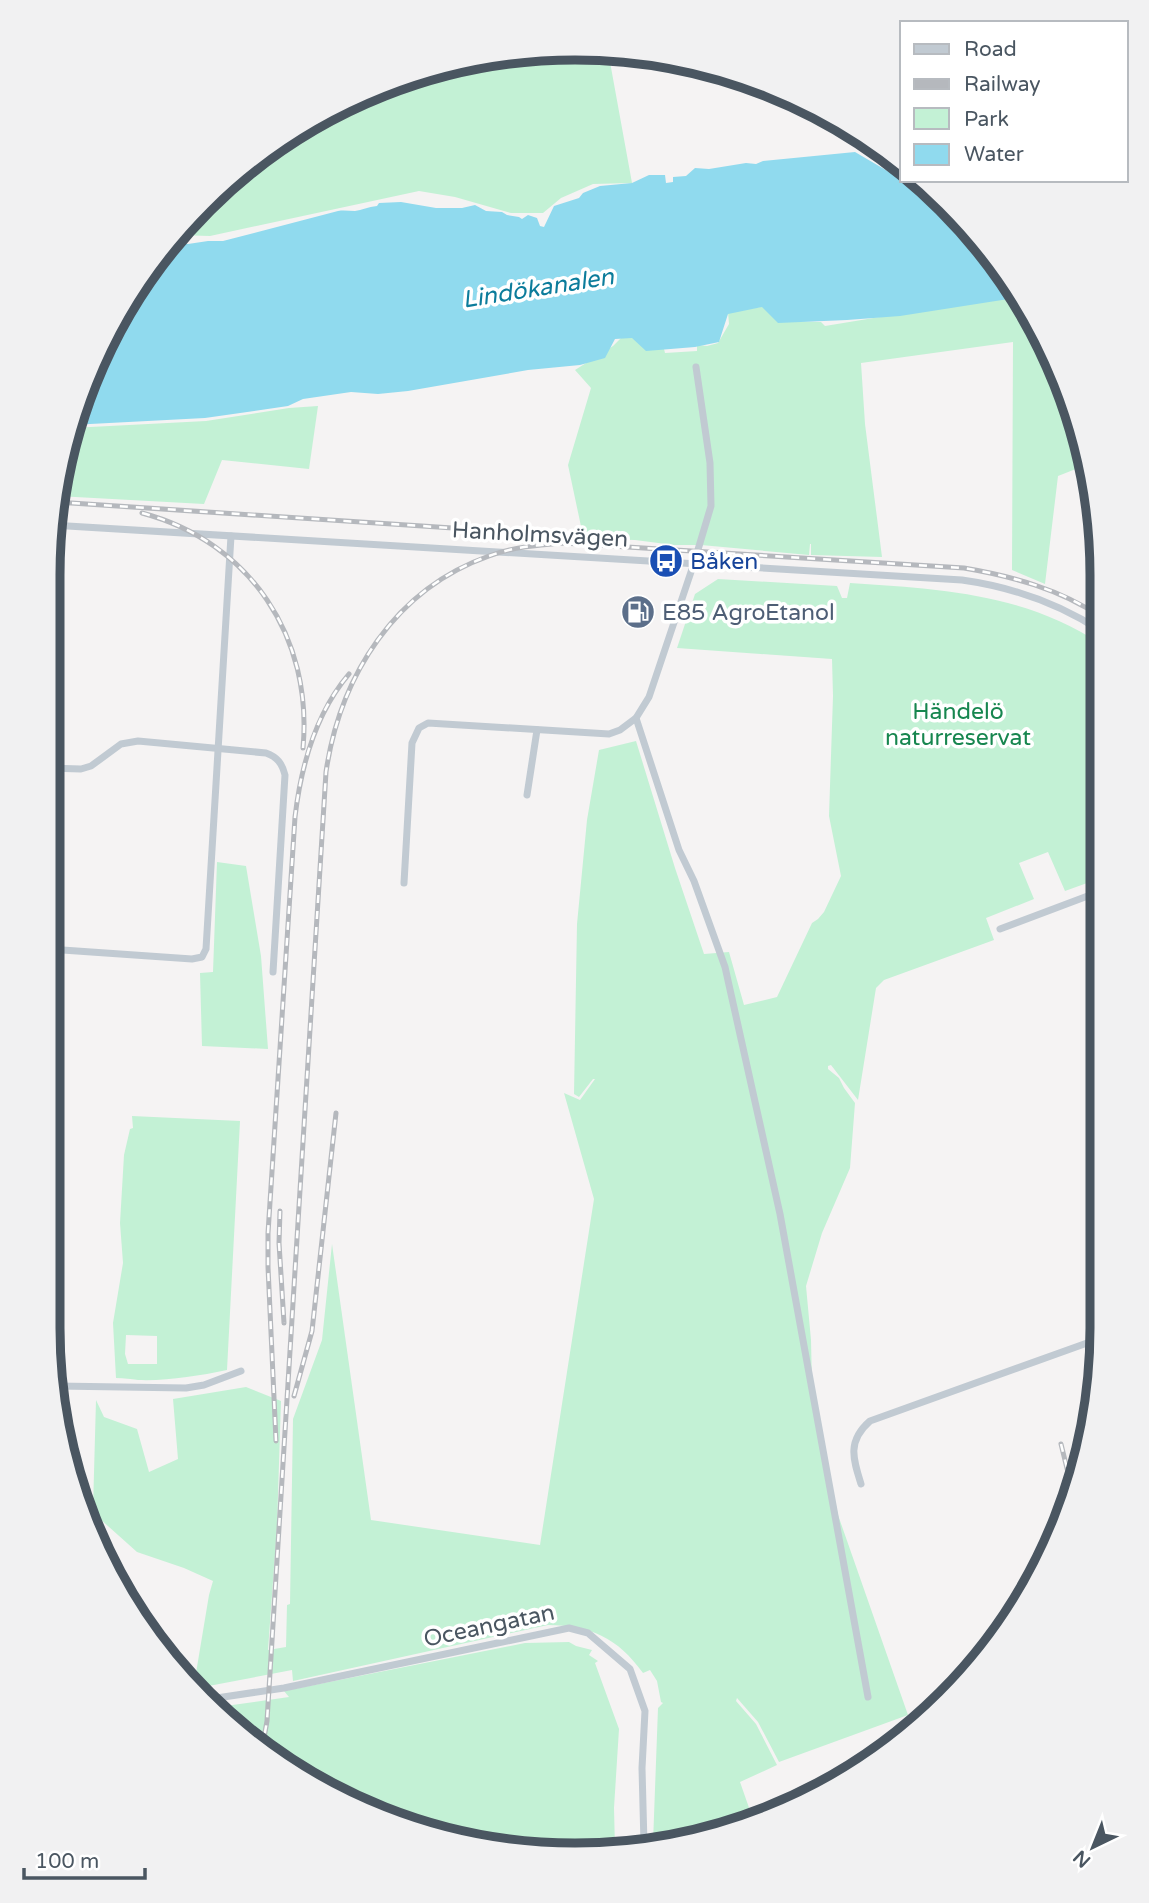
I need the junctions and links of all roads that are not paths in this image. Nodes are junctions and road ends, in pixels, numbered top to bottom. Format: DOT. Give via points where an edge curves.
graph roads {
  1 [pos="696,367"];
  2 [pos="62,526"];
  3 [pos="231,536"];
  4 [pos="694,563"];
  5 [pos="1090,624"];
  6 [pos="636,718"];
  7 [pos="537,730"];
  8 [pos="218,748"];
  9 [pos="60,768"];
  10 [pos="527,795"];
  11 [pos="404,883"];
  12 [pos="1090,895"];
  13 [pos="1000,929"];
  14 [pos="60,950"];
  15 [pos="273,972"];
  16 [pos="1089,1342"];
  17 [pos="242,1371"];
  18 [pos="63,1385"];
  19 [pos="861,1485"];
  20 [pos="868,1696"];
  21 [pos="216,1698"];
  22 [pos="644,1839"];
  1 -- 4 [label="street" via="710,463 711,506"];
  2 -- 3 [label="street, Hanholmsvägen"];
  3 -- 4 [label="street, Hanholmsvägen"];
  3 -- 8 [label="street"];
  4 -- 5 [label="street, Hanholmsvägen" via="979,582 1043,600"];
  4 -- 6 [label="street" via="649,697"];
  6 -- 7 [label="street" via="609,734"];
  6 -- 20 [label="street" via="679,850 725,967 780,1214"];
  7 -- 10 [label="street"];
  7 -- 11 [label="street" via="428,723 419,728 412,743"];
  8 -- 9 [label="street" via="138,741 121,744 91,766"];
  8 -- 14 [label="street" via="202,957"];
  8 -- 15 [label="street" via="275,756 285,775"];
  12 -- 13 [label="street"];
  16 -- 19 [label="street" via="870,1421 862,1427 853,1450"];
  17 -- 18 [label="street" via="186,1388"];
  21 -- 22 [label="street, Oceangatan" via="569,1628 588,1633 631,1668 645,1711"];
}
